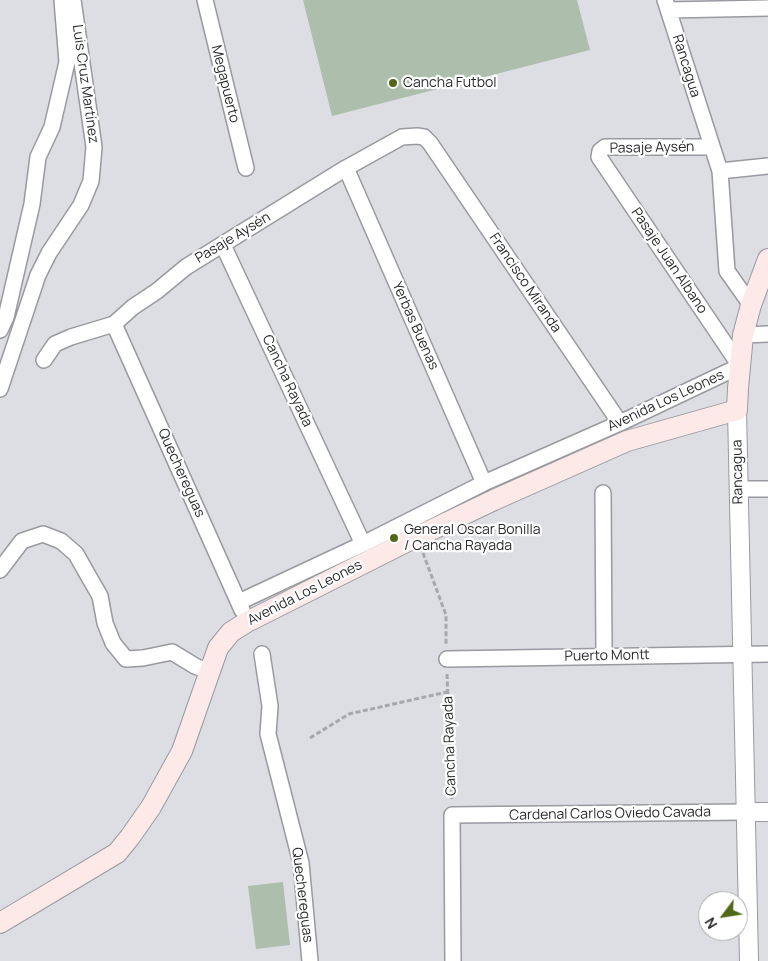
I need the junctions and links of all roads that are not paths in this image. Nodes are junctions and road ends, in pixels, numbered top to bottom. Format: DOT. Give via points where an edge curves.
graph roads {
  1 [pos="62,0"];
  2 [pos="73,0"];
  3 [pos="205,0"];
  4 [pos="667,5"];
  5 [pos="768,8"];
  6 [pos="430,143"];
  7 [pos="711,147"];
  8 [pos="599,157"];
  9 [pos="768,166"];
  10 [pos="246,168"];
  11 [pos="346,168"];
  12 [pos="720,171"];
  13 [pos="223,245"];
  14 [pos="768,259"];
  15 [pos="751,305"];
  16 [pos="114,324"];
  17 [pos="0,330"];
  18 [pos="768,334"];
  19 [pos="743,335"];
  20 [pos="44,360"];
  21 [pos="740,366"];
  22 [pos="0,388"];
  23 [pos="737,410"];
  24 [pos="620,423"];
  25 [pos="484,483"];
  26 [pos="768,488"];
  27 [pos="738,489"];
  28 [pos="603,493"];
  29 [pos="363,544"];
  30 [pos="0,570"];
  31 [pos="239,602"];
  32 [pos="248,622"];
  33 [pos="262,654"];
  34 [pos="742,654"];
  35 [pos="768,654"];
  36 [pos="604,656"];
  37 [pos="447,659"];
  38 [pos="210,672"];
  39 [pos="746,812"];
  40 [pos="768,812"];
  41 [pos="452,815"];
  42 [pos="0,923"];
  43 [pos="310,961"];
  44 [pos="453,961"];
  45 [pos="750,961"];
  1 -- 17 [label="street" via="67,62 52,127 38,157 32,204 6,317"];
  2 -- 22 [label="street, Luis Cruz Martínez" via="94,147 91,181 81,205 38,275"];
  3 -- 10 [label="street, Megapuerto"];
  4 -- 5 [label="street"];
  4 -- 7 [label="street, Rancagua"];
  6 -- 11 [label="street, Pasaje Aysén" via="424,137 402,137"];
  6 -- 24 [label="street, Francisco Miranda"];
  7 -- 8 [label="street, Pasaje Aysén" via="605,146"];
  7 -- 12 [label="street, Rancagua"];
  8 -- 21 [label="street, Pasaje Juan Albano"];
  9 -- 12 [label="street"];
  11 -- 13 [label="street, Pasaje Aysén"];
  11 -- 25 [label="street, Yerbas Buenas"];
  12 -- 15 [label="street, Rancagua" via="727,272"];
  13 -- 16 [label="street, Pasaje Aysén" via="186,267"];
  13 -- 29 [label="street, Cancha Rayada"];
  14 -- 15 [label="main road"];
  15 -- 19 [label="main road, Rancagua"];
  16 -- 20 [label="street, Pasaje Aysén" via="55,344"];
  16 -- 31 [label="street, Quechereguas"];
  18 -- 19 [label="street"];
  19 -- 21 [label="main road, Rancagua"];
  21 -- 23 [label="main road, Rancagua"];
  21 -- 24 [label="street, Avenida Los Leones"];
  23 -- 27 [label="street, Rancagua"];
  23 -- 32 [label="main road, Avenida Los Leones" via="627,441 494,500"];
  24 -- 25 [label="street, Avenida Los Leones"];
  25 -- 29 [label="street, Avenida Los Leones"];
  26 -- 27 [label="street"];
  27 -- 34 [label="street, Rancagua"];
  28 -- 36 [label="street"];
  29 -- 31 [label="street, Avenida Los Leones"];
  30 -- 38 [label="street" via="22,541 43,534 61,541 76,554 100,596 113,643 126,659 172,652"];
  31 -- 32 [label="street, Quechereguas"];
  32 -- 38 [label="main road, Avenida Los Leones" via="231,632 218,648"];
  33 -- 43 [label="street, Quechereguas" via="270,706 268,734 301,863"];
  34 -- 35 [label="street, Puerto Montt"];
  34 -- 36 [label="street, Puerto Montt"];
  34 -- 39 [label="street, Rancagua"];
  36 -- 37 [label="street, Puerto Montt"];
  38 -- 42 [label="main road, Avenida Los Leones" via="182,751 151,807 117,853"];
  39 -- 40 [label="street, Cardenal Carlos Oviedo Cavada"];
  39 -- 41 [label="street, Cardenal Carlos Oviedo Cavada"];
  39 -- 45 [label="street, Rancagua"];
  41 -- 44 [label="street, Cancha Rayada"];
}
